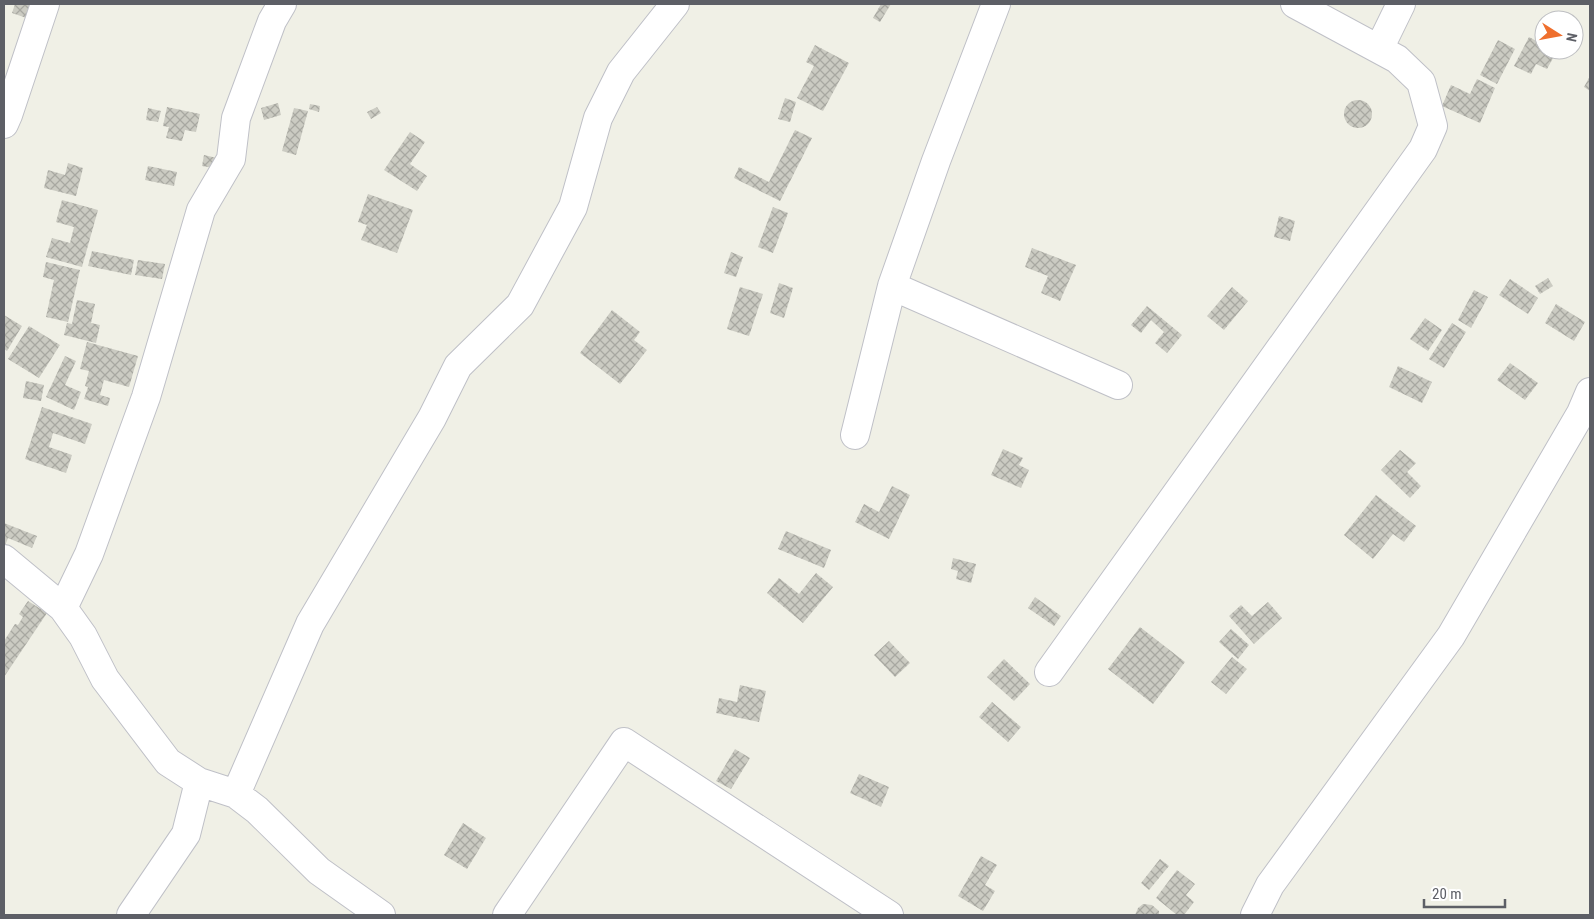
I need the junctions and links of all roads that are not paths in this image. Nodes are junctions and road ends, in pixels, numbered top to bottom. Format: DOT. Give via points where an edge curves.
graph roads {
  1 [pos="45,4"];
  2 [pos="282,4"];
  3 [pos="675,4"];
  4 [pos="996,4"];
  5 [pos="1295,4"];
  6 [pos="1401,4"];
  7 [pos="1379,49"];
  8 [pos="4,124"];
  9 [pos="892,286"];
  10 [pos="1118,384"];
  11 [pos="1590,392"];
  12 [pos="855,435"];
  13 [pos="4,559"];
  14 [pos="64,608"];
  15 [pos="1049,672"];
  16 [pos="199,782"];
  17 [pos="236,794"];
  18 [pos="131,915"];
  19 [pos="381,915"];
  20 [pos="507,915"];
  21 [pos="889,915"];
  22 [pos="1255,915"];
  1 -- 8 [label="street"];
  2 -- 14 [label="street" via="272,21 236,118 231,159 201,210 146,397 89,554"];
  3 -- 17 [label="street" via="621,72 598,118 573,207 520,305 458,366 432,418 310,624"];
  4 -- 9 [label="street"];
  5 -- 7 [label="street"];
  6 -- 7 [label="street"];
  7 -- 15 [label="street" via="1398,59 1421,82 1433,126 1423,149"];
  9 -- 10 [label="street"];
  9 -- 12 [label="street"];
  11 -- 22 [label="street" via="1581,413 1451,636 1270,885"];
  13 -- 14 [label="street"];
  14 -- 16 [label="street" via="105,679 156,747 168,762"];
  16 -- 17 [label="street"];
  16 -- 18 [label="street" via="186,834"];
  17 -- 19 [label="street" via="257,810 319,871"];
  20 -- 21 [label="street" via="624,742"];
}
